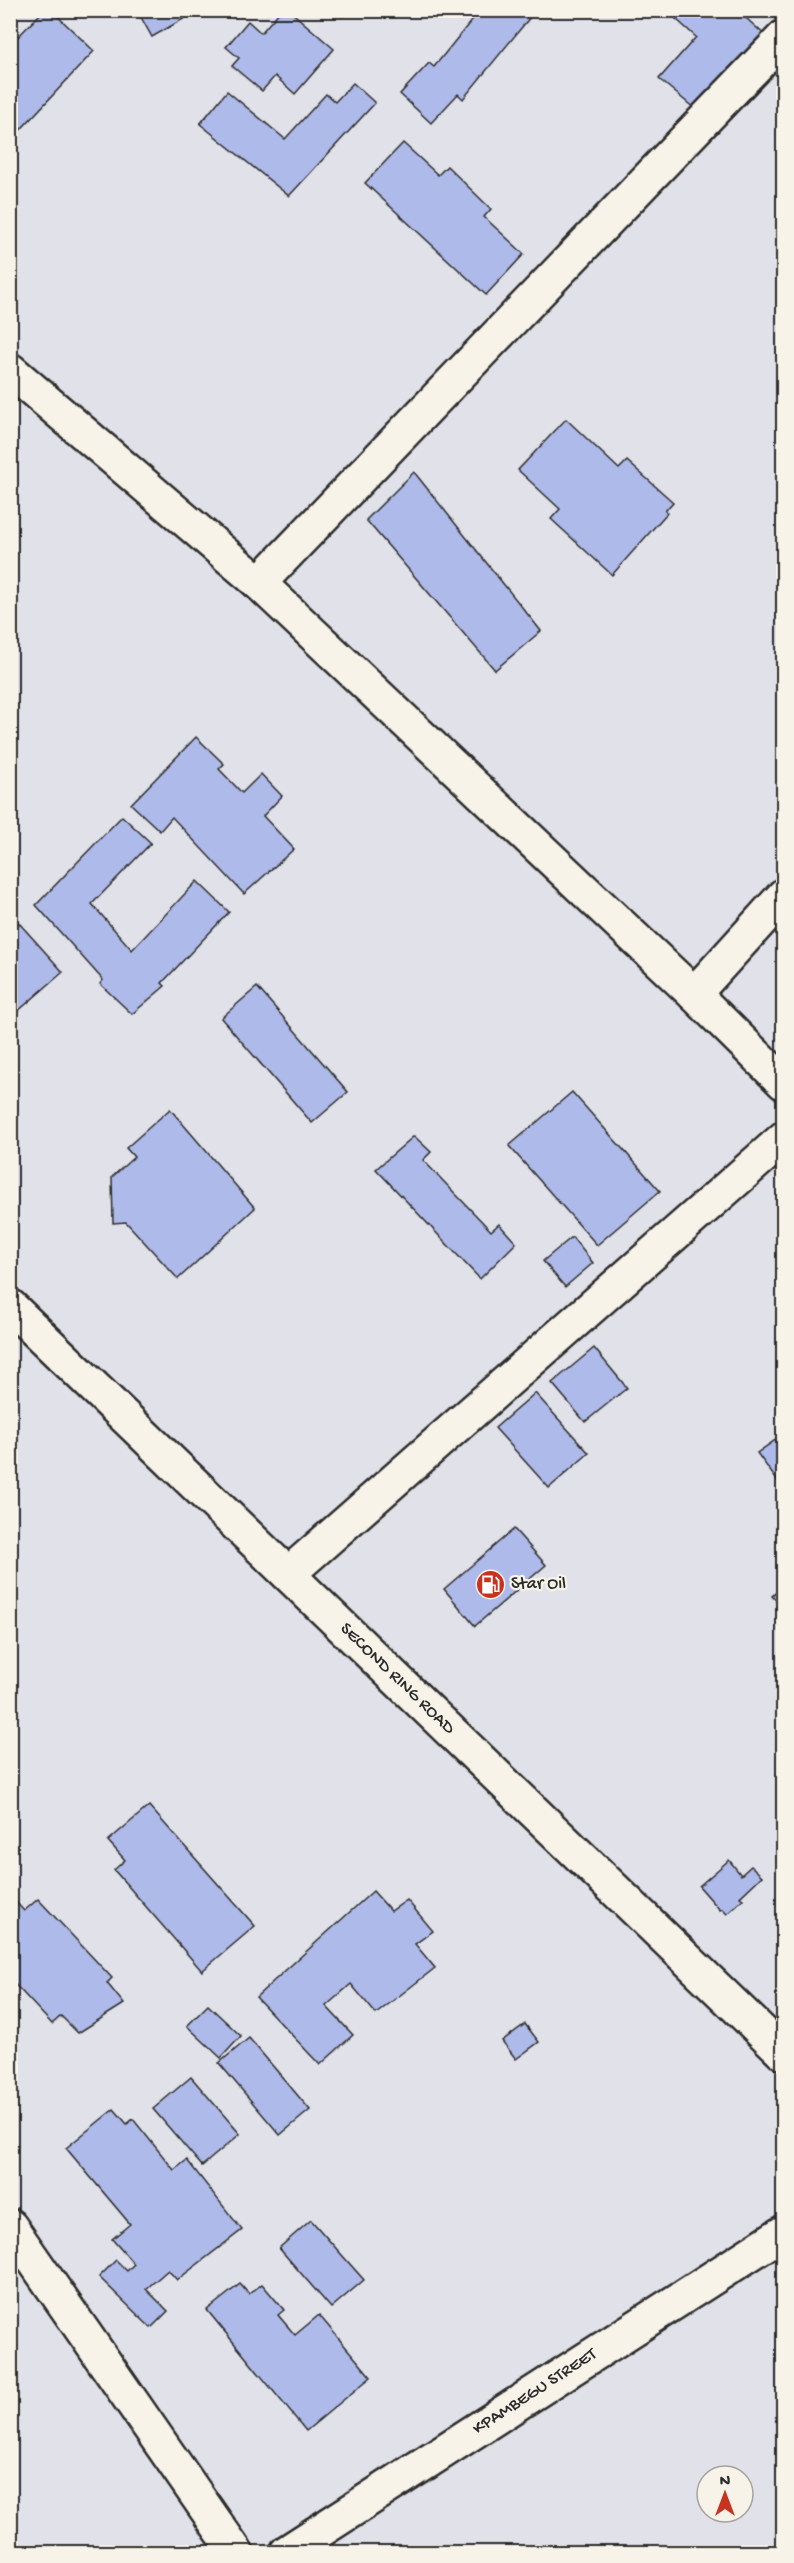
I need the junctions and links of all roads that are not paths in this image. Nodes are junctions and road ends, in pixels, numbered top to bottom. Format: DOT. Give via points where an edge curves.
graph roads {
  1 [pos="783,37"];
  2 [pos="10,370"];
  3 [pos="259,583"];
  4 [pos="783,896"];
  5 [pos="694,994"];
  6 [pos="783,1083"];
  7 [pos="783,1138"];
  8 [pos="10,1305"];
  9 [pos="288,1574"];
  10 [pos="783,2053"];
  11 [pos="10,2226"];
  12 [pos="783,2232"];
  13 [pos="236,2553"];
  14 [pos="287,2553"];
  1 -- 3 [label="street"];
  2 -- 3 [label="street"];
  3 -- 5 [label="street"];
  4 -- 5 [label="street"];
  5 -- 6 [label="street"];
  7 -- 9 [label="street"];
  8 -- 9 [label="street, SECOND RING ROAD"];
  9 -- 10 [label="street, SECOND RING ROAD"];
  11 -- 13 [label="street"];
  12 -- 14 [label="street, KPAMBEGU STREET"];
}
